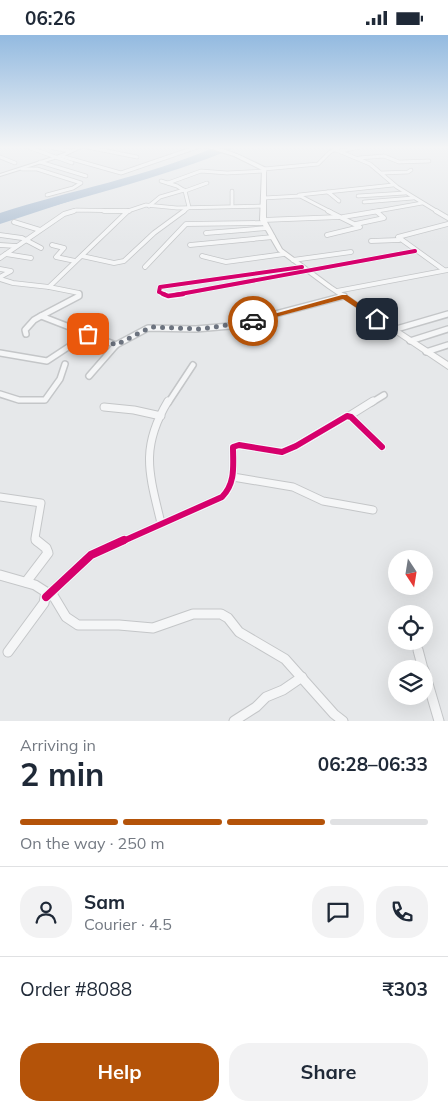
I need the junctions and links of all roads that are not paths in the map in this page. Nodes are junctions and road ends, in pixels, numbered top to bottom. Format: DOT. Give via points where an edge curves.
graph roads {
  1 [pos="68,179"];
  2 [pos="179,179"];
  3 [pos="264,179"];
  4 [pos="388,179"];
  5 [pos="162,181"];
  6 [pos="168,183"];
  7 [pos="207,183"];
  8 [pos="393,185"];
  9 [pos="363,188"];
  10 [pos="185,190"];
  11 [pos="232,191"];
  12 [pos="328,192"];
  13 [pos="405,193"];
  14 [pos="47,195"];
  15 [pos="296,195"];
  16 [pos="372,195"];
  17 [pos="358,197"];
  18 [pos="413,198"];
  19 [pos="338,201"];
  20 [pos="264,202"];
  21 [pos="364,202"];
  22 [pos="77,203"];
  23 [pos="422,203"];
  24 [pos="149,205"];
  25 [pos="232,205"];
  26 [pos="189,207"];
  27 [pos="78,210"];
  28 [pos="128,211"];
  29 [pos="377,212"];
  30 [pos="362,215"];
  31 [pos="342,217"];
  32 [pos="448,218"];
  33 [pos="374,220"];
  34 [pos="14,222"];
  35 [pos="265,224"];
  36 [pos="356,224"];
  37 [pos="448,224"];
  38 [pos="40,230"];
  39 [pos="206,233"];
  40 [pos="0,235"];
  41 [pos="327,235"];
  42 [pos="273,237"];
  43 [pos="26,240"];
  44 [pos="399,240"];
  45 [pos="371,241"];
  46 [pos="0,245"];
  47 [pos="52,245"];
  48 [pos="190,245"];
  49 [pos="16,246"];
  50 [pos="41,248"];
  51 [pos="415,251"];
  52 [pos="350,252"];
  53 [pos="6,254"];
  54 [pos="284,254"];
  55 [pos="82,255"];
  56 [pos="202,256"];
  57 [pos="0,258"];
  58 [pos="31,258"];
  59 [pos="293,260"];
  60 [pos="75,261"];
  61 [pos="145,267"];
  62 [pos="0,269"];
  63 [pos="305,269"];
  64 [pos="446,270"];
  65 [pos="0,278"];
  66 [pos="49,287"];
  67 [pos="336,291"];
  68 [pos="344,296"];
  69 [pos="448,315"];
  70 [pos="42,316"];
  71 [pos="448,329"];
  72 [pos="394,330"];
  73 [pos="26,334"];
  74 [pos="88,334"];
  75 [pos="410,341"];
  76 [pos="116,345"];
  77 [pos="448,345"];
  78 [pos="426,352"];
  79 [pos="0,353"];
  80 [pos="65,364"];
  81 [pos="192,365"];
  82 [pos="447,366"];
  83 [pos="89,375"];
  84 [pos="0,394"];
  85 [pos="384,395"];
  86 [pos="104,407"];
  87 [pos="161,416"];
  88 [pos="349,416"];
  89 [pos="382,447"];
  90 [pos="233,477"];
  91 [pos="0,497"];
  92 [pos="373,510"];
  93 [pos="161,523"];
  94 [pos="0,575"];
  95 [pos="26,582"];
  96 [pos="49,595"];
  97 [pos="418,650"];
  98 [pos="8,652"];
  99 [pos="421,660"];
  100 [pos="302,677"];
  101 [pos="433,701"];
  102 [pos="234,721"];
  103 [pos="343,721"];
  104 [pos="439,721"];
  1 -- 14 [label="street" via="81,183"];
  2 -- 6 [label="street"];
  3 -- 20 [label="main road"];
  4 -- 8 [label="street"];
  5 -- 6 [label="street"];
  6 -- 10 [label="street"];
  7 -- 10 [label="street"];
  8 -- 9 [label="street"];
  8 -- 13 [label="street"];
  9 -- 12 [label="street"];
  9 -- 16 [label="street"];
  10 -- 24 [label="street" via="164,195"];
  10 -- 26 [label="street"];
  11 -- 25 [label="street"];
  12 -- 15 [label="street"];
  12 -- 19 [label="street"];
  13 -- 16 [label="street"];
  13 -- 18 [label="street"];
  15 -- 20 [label="street"];
  15 -- 31 [label="street"];
  16 -- 17 [label="street"];
  18 -- 21 [label="street"];
  18 -- 23 [label="street"];
  20 -- 25 [label="street"];
  20 -- 35 [label="main road"];
  22 -- 27 [label="street"];
  23 -- 29 [label="street"];
  23 -- 32 [label="street"];
  24 -- 26 [label="street"];
  24 -- 28 [label="street"];
  25 -- 26 [label="street"];
  26 -- 55 [label="street" via="124,261 110,262"];
  27 -- 28 [label="street"];
  27 -- 38 [label="street" via="64,214"];
  28 -- 55 [label="street"];
  29 -- 30 [label="street"];
  29 -- 33 [label="street" via="385,217"];
  30 -- 31 [label="street"];
  30 -- 33 [label="street"];
  31 -- 35 [label="street"];
  31 -- 36 [label="street"];
  33 -- 36 [label="street"];
  34 -- 38 [label="street"];
  35 -- 39 [label="street"];
  35 -- 42 [label="main road"];
  35 -- 61 [label="street" via="186,224"];
  36 -- 41 [label="street" via="360,227"];
  37 -- 44 [label="street" via="400,235"];
  38 -- 43 [label="street"];
  40 -- 43 [label="street"];
  42 -- 48 [label="street"];
  42 -- 54 [label="main road"];
  43 -- 49 [label="street"];
  43 -- 50 [label="street"];
  44 -- 45 [label="street"];
  44 -- 51 [label="street"];
  46 -- 49 [label="street"];
  47 -- 60 [label="street" via="64,248 56,257"];
  49 -- 53 [label="street"];
  51 -- 63 [label="street"];
  51 -- 64 [label="street"];
  52 -- 59 [label="street"];
  53 -- 57 [label="street"];
  53 -- 58 [label="street"];
  54 -- 56 [label="street" via="226,262"];
  54 -- 59 [label="main road"];
  55 -- 60 [label="street"];
  59 -- 63 [label="main road"];
  60 -- 66 [label="street"];
  62 -- 65 [label="street" via="10,271"];
  63 -- 63 [label="street" via="166,285 160,287 159,292 165,296 192,293"];
  63 -- 67 [label="main road"];
  64 -- 67 [label="street"];
  65 -- 66 [label="street"];
  66 -- 70 [label="street" via="80,295"];
  67 -- 68 [label="main road"];
  68 -- 72 [label="main road"];
  68 -- 76 [label="street" via="230,326 196,329 151,327"];
  69 -- 72 [label="street"];
  70 -- 73 [label="street" via="28,326"];
  70 -- 74 [label="street"];
  71 -- 75 [label="street"];
  72 -- 75 [label="main road"];
  74 -- 76 [label="street"];
  74 -- 79 [label="street" via="47,361"];
  75 -- 78 [label="main road"];
  76 -- 83 [label="street"];
  77 -- 78 [label="street"];
  78 -- 82 [label="main road"];
  80 -- 84 [label="street" via="60,379 45,400 19,400"];
  81 -- 87 [label="street"];
  85 -- 88 [label="street"];
  86 -- 87 [label="street"];
  87 -- 93 [label="street" via="151,437 149,460"];
  88 -- 89 [label="street"];
  88 -- 90 [label="street" via="283,452 236,445"];
  90 -- 92 [label="street" via="293,487 323,501"];
  90 -- 93 [label="street" via="229,491 222,497"];
  91 -- 95 [label="street" via="41,503 36,541 48,553"];
  93 -- 96 [label="street" via="91,555"];
  94 -- 95 [label="street"];
  95 -- 96 [label="street" via="42,588"];
  96 -- 98 [label="street"];
  96 -- 100 [label="street" via="66,617 87,627 153,628 193,614 221,614 239,632 285,659"];
  97 -- 99 [label="street"];
  100 -- 102 [label="street" via="266,697"];
  100 -- 103 [label="street"];
  101 -- 104 [label="street"];
}
